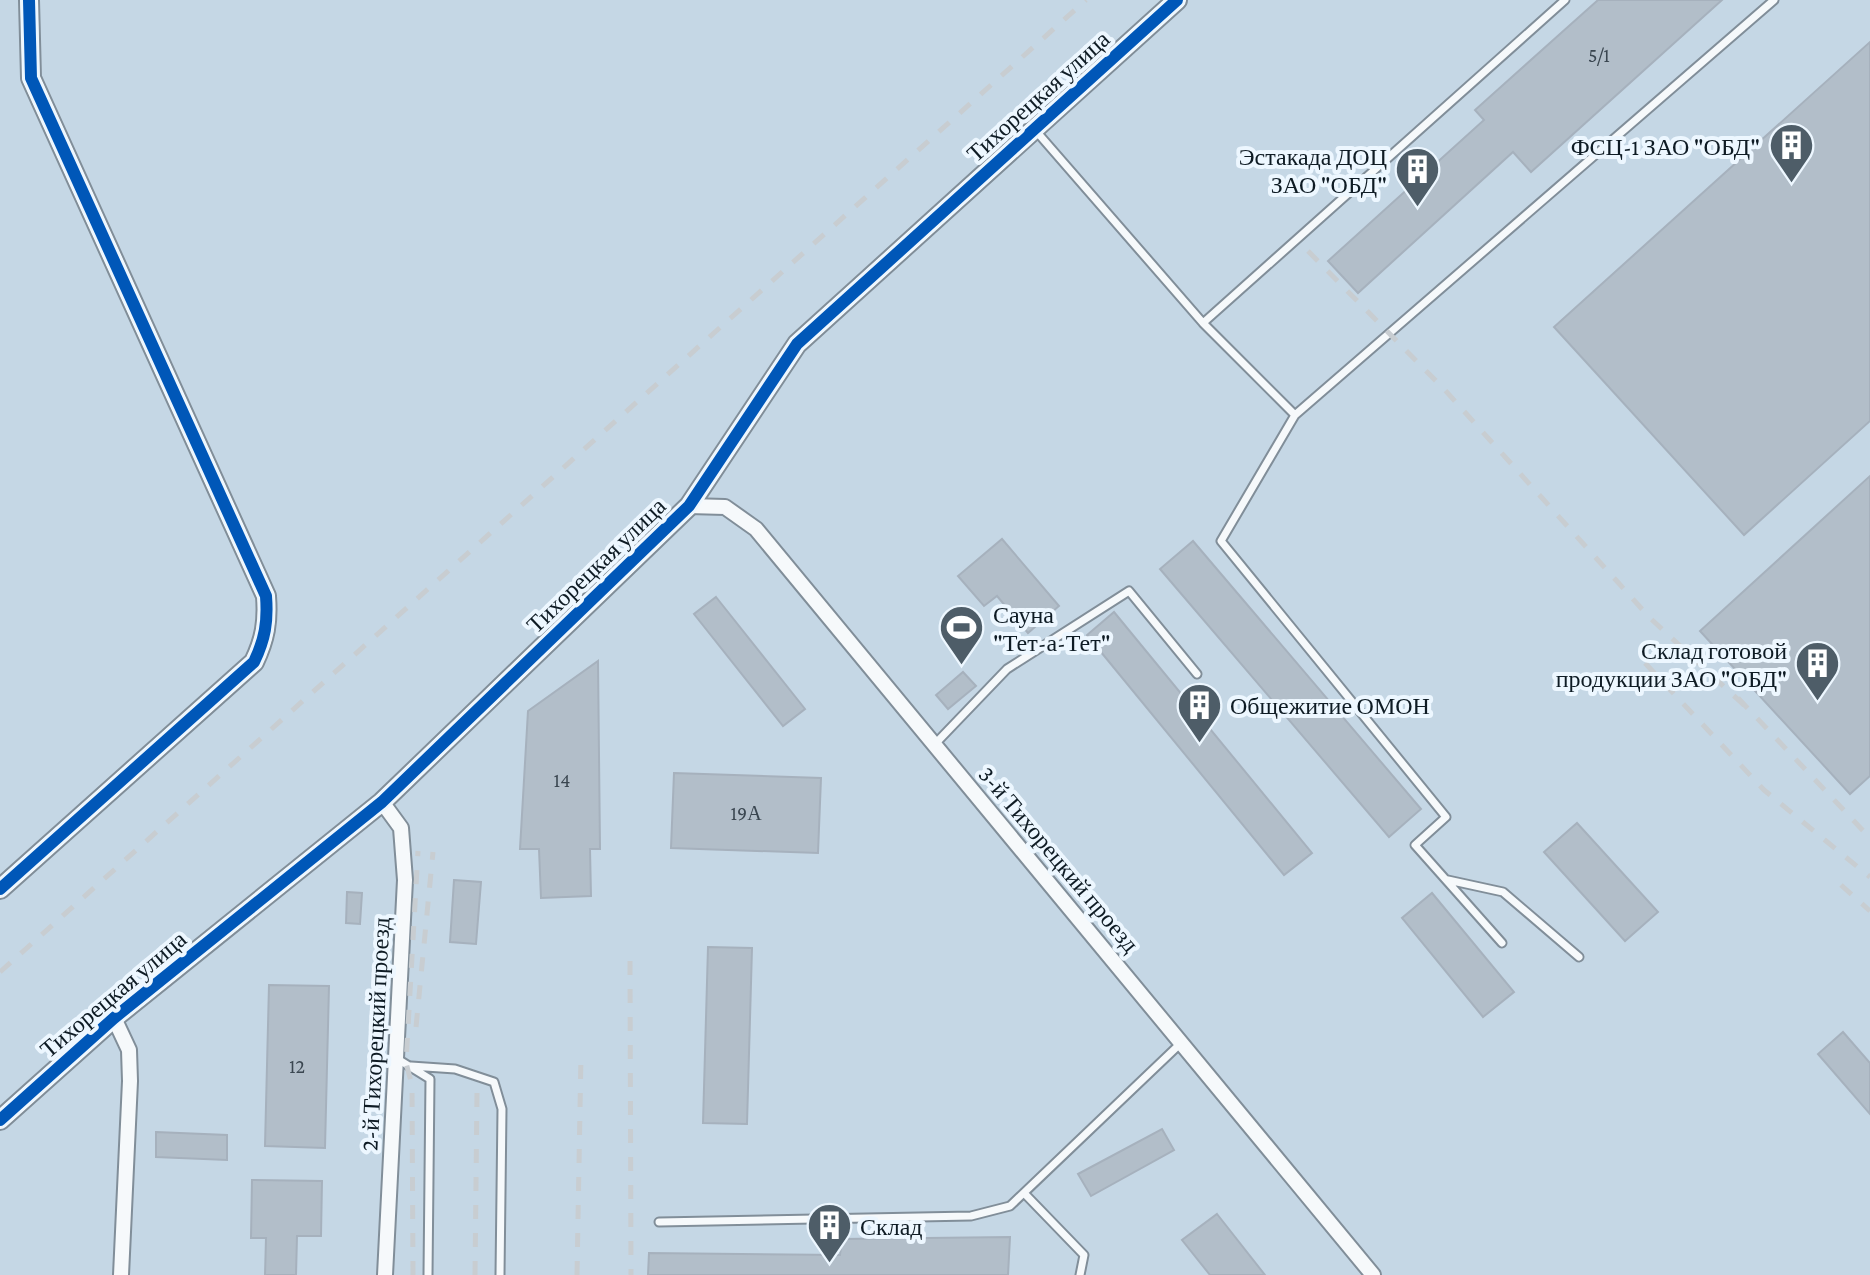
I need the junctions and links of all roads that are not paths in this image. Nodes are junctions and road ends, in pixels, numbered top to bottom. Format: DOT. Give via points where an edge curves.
graph roads {
  1 [pos="29,0"];
  2 [pos="1177,0"];
  3 [pos="1565,0"];
  4 [pos="1774,0"];
  5 [pos="1034,129"];
  6 [pos="1203,323"];
  7 [pos="1295,415"];
  8 [pos="689,506"];
  9 [pos="1197,674"];
  10 [pos="935,744"];
  11 [pos="382,802"];
  12 [pos="1446,880"];
  13 [pos="0,889"];
  14 [pos="1502,943"];
  15 [pos="1579,957"];
  16 [pos="114,1018"];
  17 [pos="1182,1041"];
  18 [pos="394,1057"];
  19 [pos="411,1066"];
  20 [pos="0,1120"];
  21 [pos="1024,1193"];
  22 [pos="659,1222"];
  23 [pos="121,1275"];
  24 [pos="385,1275"];
  25 [pos="428,1275"];
  26 [pos="500,1275"];
  27 [pos="1080,1275"];
  28 [pos="1373,1275"];
  1 -- 13 [label="street" via="31,78 266,596 267,614 265,638 254,662"];
  2 -- 5 [label="street, Тихорецкая улица"];
  3 -- 6 [label="lane"];
  4 -- 7 [label="lane"];
  5 -- 6 [label="lane"];
  5 -- 8 [label="street, Тихорецкая улица" via="797,344"];
  6 -- 7 [label="lane"];
  7 -- 12 [label="lane" via="1221,541 1446,817 1415,845"];
  8 -- 10 [label="street, 3-й Тихорецкий проезд" via="725,507 756,529"];
  8 -- 11 [label="street, Тихорецкая улица"];
  9 -- 10 [label="lane" via="1129,591 1007,669"];
  10 -- 17 [label="street, 3-й Тихорецкий проезд"];
  11 -- 16 [label="street, Тихорецкая улица"];
  11 -- 18 [label="street, 2-й Тихорецкий проезд" via="401,828 405,880"];
  12 -- 14 [label="lane"];
  12 -- 15 [label="lane" via="1503,892"];
  16 -- 20 [label="street, Тихорецкая улица"];
  16 -- 23 [label="street" via="129,1050 130,1081"];
  17 -- 21 [label="lane"];
  17 -- 28 [label="street, 3-й Тихорецкий проезд"];
  18 -- 19 [label="lane"];
  18 -- 24 [label="street, 2-й Тихорецкий проезд"];
  19 -- 25 [label="lane" via="430,1079 432,1103"];
  19 -- 26 [label="lane" via="455,1069 494,1082 502,1109"];
  21 -- 22 [label="lane" via="1010,1206 971,1216"];
  21 -- 27 [label="lane" via="1084,1255"];
}
